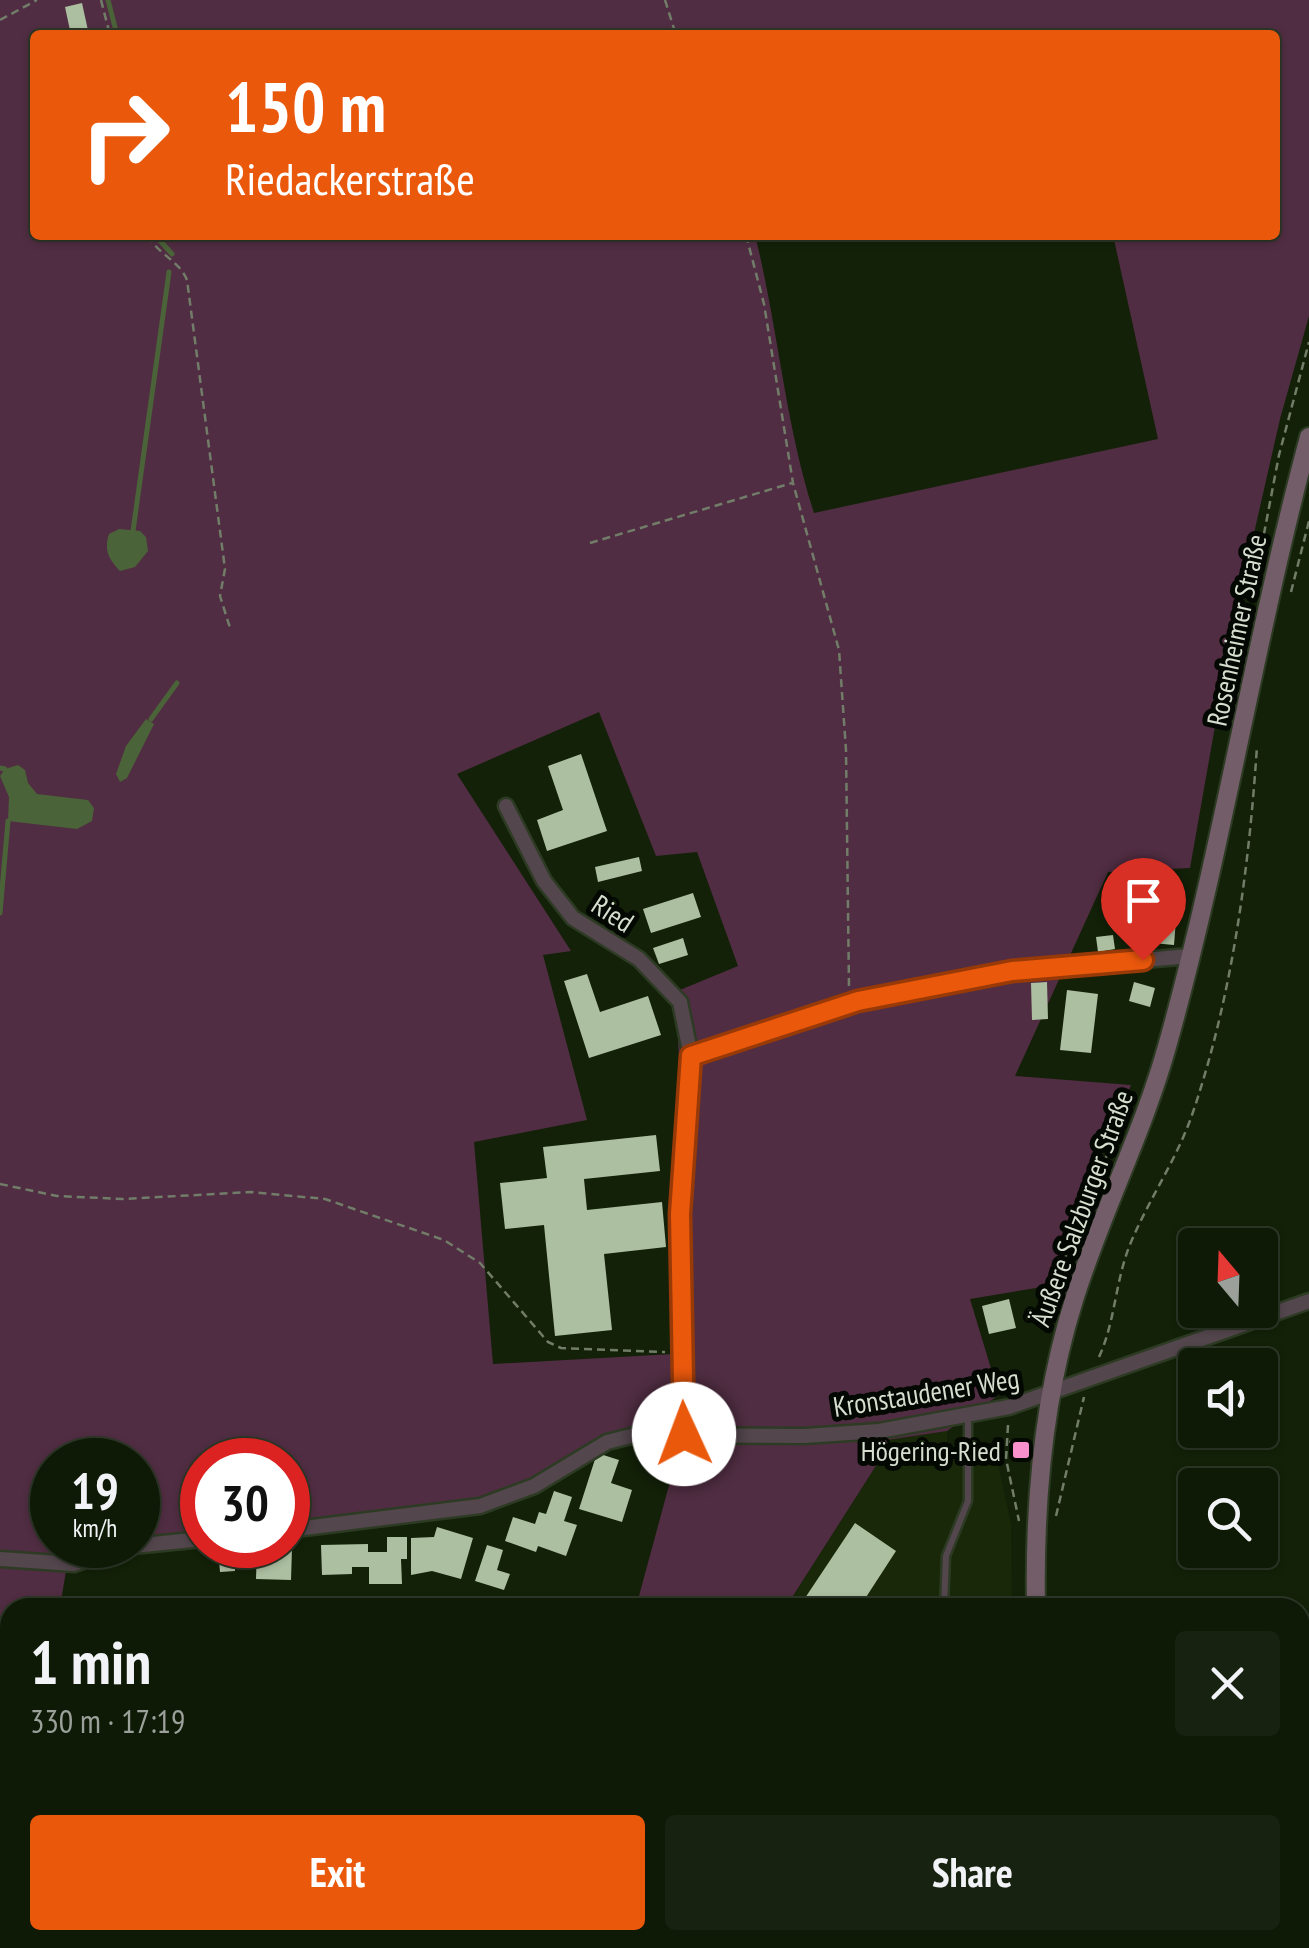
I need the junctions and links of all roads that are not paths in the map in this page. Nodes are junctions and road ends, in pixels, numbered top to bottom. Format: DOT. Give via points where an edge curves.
graph roads {
  1 [pos="1309,437"];
  2 [pos="506,806"];
  3 [pos="1221,835"];
  4 [pos="1191,956"];
  5 [pos="691,1056"];
  6 [pos="1309,1301"];
  7 [pos="1050,1396"];
  8 [pos="968,1414"];
  9 [pos="684,1434"];
  10 [pos="310,1527"];
  11 [pos="180,1541"];
  12 [pos="0,1559"];
  13 [pos="944,1598"];
  14 [pos="1036,1598"];
  1 -- 3 [label="main road, Rosenheimer Straße"];
  2 -- 5 [label="street, Ried" via="544,881 572,918 639,958 680,1002"];
  3 -- 4 [label="main road, Äußere Salzburger Straße"];
  4 -- 5 [label="street" via="1012,971 849,1004"];
  4 -- 7 [label="main road, Äußere Salzburger Straße" via="1167,1048 1074,1298"];
  5 -- 9 [label="street, Ried" via="680,1214"];
  6 -- 7 [label="street, Kronstaudener Weg"];
  7 -- 8 [label="street, Kronstaudener Weg"];
  7 -- 14 [label="main road, Äußere Salzburger Straße"];
  8 -- 9 [label="street, Kronstaudener Weg" via="880,1431"];
  8 -- 13 [label="lane" via="968,1501 946,1556"];
  9 -- 10 [label="street, Kronstaudener Weg" via="635,1434 607,1442 534,1486 480,1506"];
  11 -- 12 [label="street" via="123,1547 74,1564"];
}
